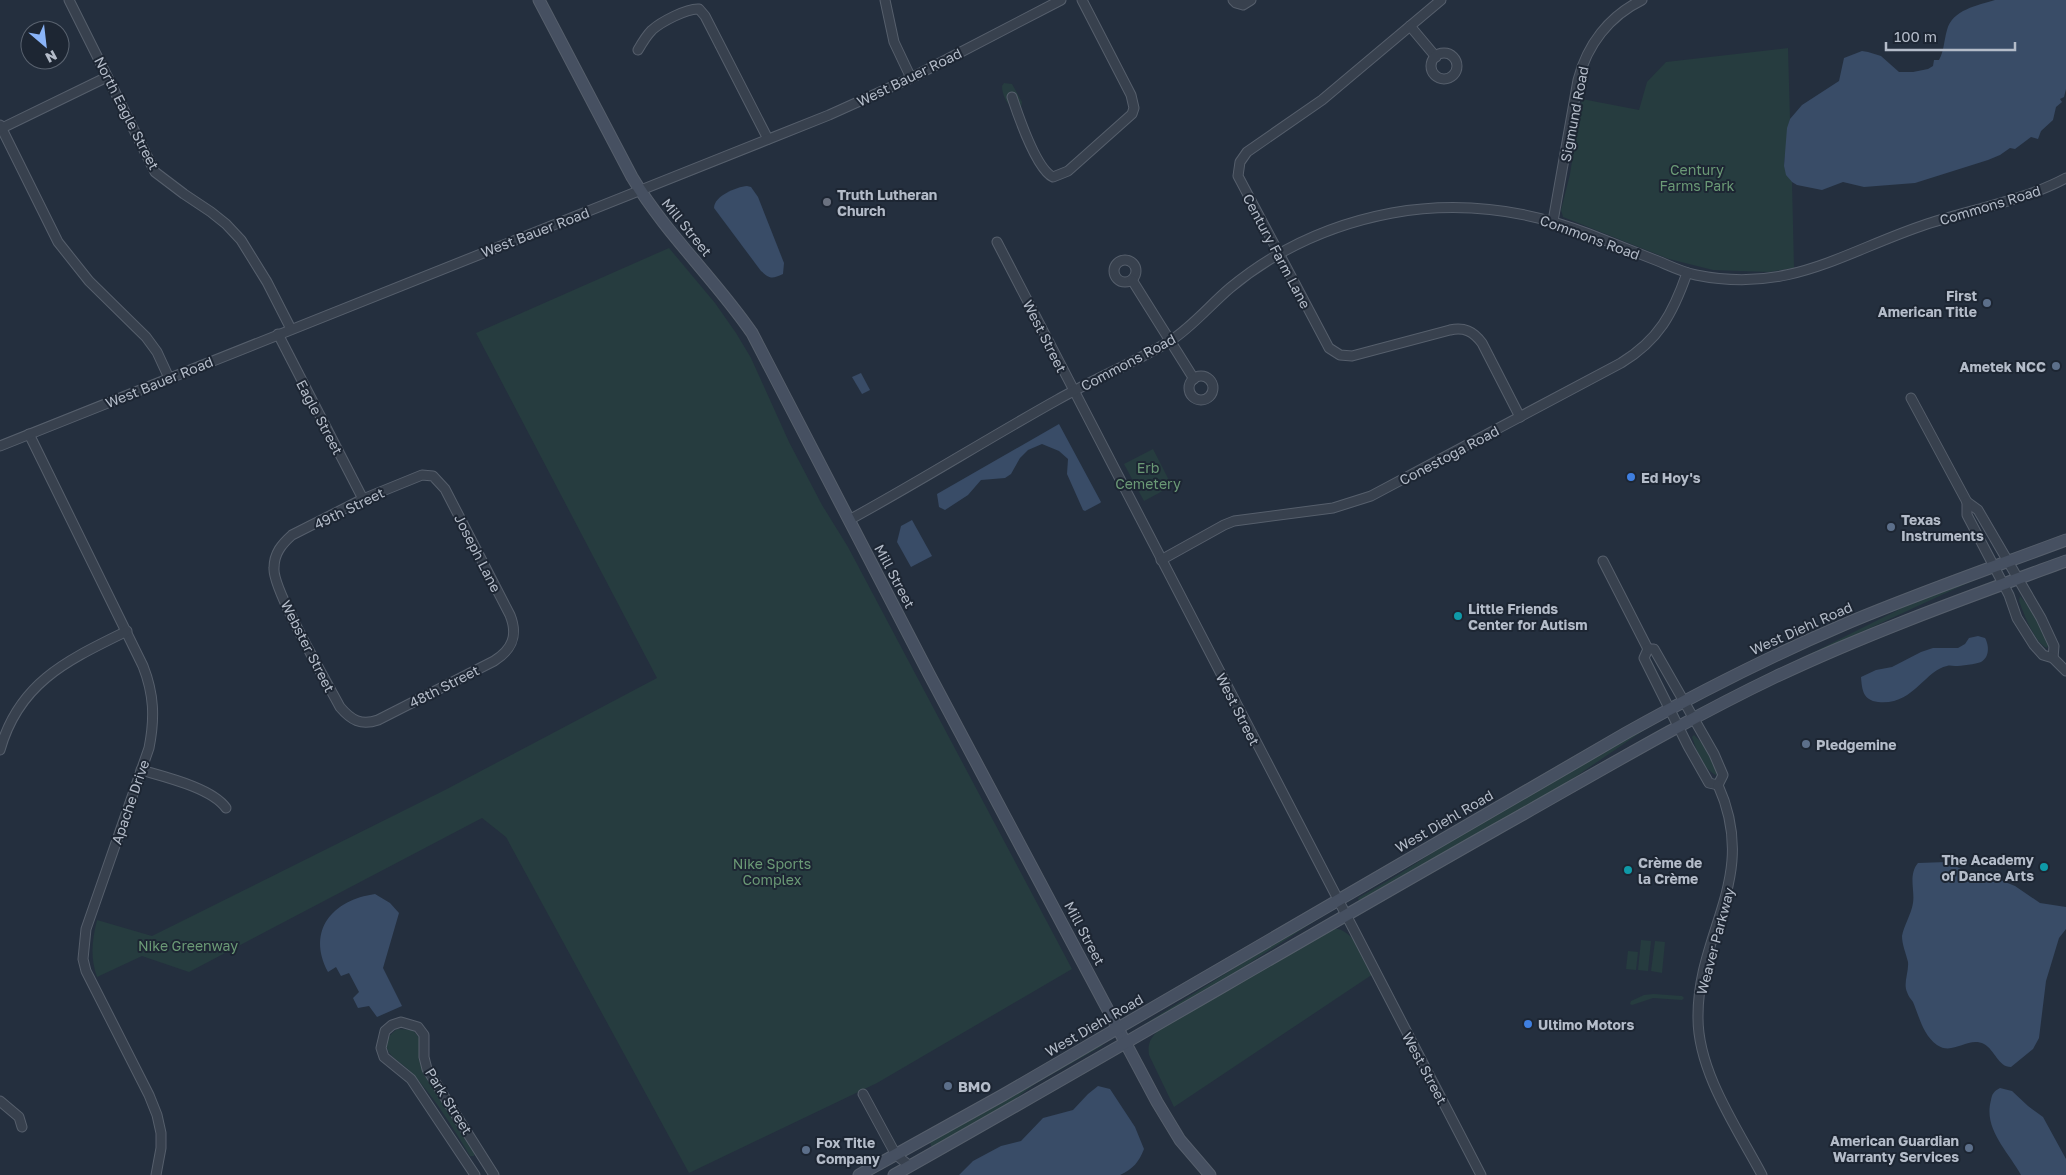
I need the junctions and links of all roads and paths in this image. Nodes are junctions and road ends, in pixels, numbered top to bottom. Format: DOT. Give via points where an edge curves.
graph roads {
  1 [pos="70,0"];
  2 [pos="539,0"];
  3 [pos="885,0"];
  4 [pos="1061,0"];
  5 [pos="1082,0"];
  6 [pos="1232,0"];
  7 [pos="1250,0"];
  8 [pos="1441,0"];
  9 [pos="1642,0"];
  10 [pos="1051,2"];
  11 [pos="1410,26"];
  12 [pos="638,50"];
  13 [pos="1436,57"];
  14 [pos="107,77"];
  15 [pos="911,78"];
  16 [pos="1012,97"];
  17 [pos="1,128"];
  18 [pos="768,139"];
  19 [pos="2066,178"];
  20 [pos="640,190"];
  21 [pos="1553,222"];
  22 [pos="997,242"];
  23 [pos="1279,253"];
  24 [pos="1687,273"];
  25 [pos="1132,280"];
  26 [pos="291,329"];
  27 [pos="278,334"];
  28 [pos="1171,340"];
  29 [pos="169,378"];
  30 [pos="1194,379"];
  31 [pos="1073,391"];
  32 [pos="1912,398"];
  33 [pos="1520,417"];
  34 [pos="29,434"];
  35 [pos="0,446"];
  36 [pos="433,476"];
  37 [pos="363,499"];
  38 [pos="1967,502"];
  39 [pos="849,520"];
  40 [pos="2066,540"];
  41 [pos="275,558"];
  42 [pos="1161,560"];
  43 [pos="1603,561"];
  44 [pos="2066,561"];
  45 [pos="2009,562"];
  46 [pos="1994,567"];
  47 [pos="2018,578"];
  48 [pos="2003,584"];
  49 [pos="126,632"];
  50 [pos="514,633"];
  51 [pos="1648,649"];
  52 [pos="2053,658"];
  53 [pos="2066,671"];
  54 [pos="1684,701"];
  55 [pos="1670,708"];
  56 [pos="1693,718"];
  57 [pos="361,722"];
  58 [pos="1679,726"];
  59 [pos="2,734"];
  60 [pos="0,750"];
  61 [pos="141,770"];
  62 [pos="1718,784"];
  63 [pos="226,808"];
  64 [pos="1338,900"];
  65 [pos="1345,915"];
  66 [pos="1118,1028"];
  67 [pos="1126,1043"];
  68 [pos="863,1094"];
  69 [pos="0,1101"];
  70 [pos="22,1128"];
  71 [pos="896,1155"];
  72 [pos="910,1166"];
  73 [pos="156,1175"];
  74 [pos="475,1175"];
  75 [pos="494,1175"];
  76 [pos="859,1175"];
  77 [pos="894,1175"];
  78 [pos="1210,1175"];
  79 [pos="1481,1175"];
  80 [pos="1762,1175"];
  1 -- 14 [label="street, North Eagle Street"];
  2 -- 20 [label="street, Mill Street"];
  3 -- 15 [label="street" via="894,42"];
  4 -- 10 [label="street, West Bauer Road"];
  5 -- 16 [label="street" via="1131,95 1132,114 1068,171 1053,177 1040,164 1020,124"];
  6 -- 7 [label="street" via="1243,5"];
  8 -- 11 [label="street, Century Farm Lane"];
  9 -- 21 [label="street, Sigmund Road" via="1621,12 1606,26 1584,61"];
  10 -- 15 [label="street, West Bauer Road"];
  11 -- 13 [label="street"];
  11 -- 23 [label="street, Century Farm Lane" via="1322,100 1242,157 1238,171 1240,182"];
  12 -- 18 [label="street" via="650,32 661,24 689,10 699,9"];
  14 -- 17 [label="street"];
  14 -- 26 [label="street, North Eagle Street" via="155,172 211,212 241,240"];
  15 -- 18 [label="street, West Bauer Road"];
  17 -- 29 [label="street" via="58,242 89,281 146,337"];
  18 -- 20 [label="street, West Bauer Road"];
  19 -- 24 [label="street, Commons Road" via="2038,191 1923,226 1793,275 1748,280"];
  20 -- 26 [label="street, West Bauer Road"];
  20 -- 39 [label="street, Mill Street" via="664,225 752,333"];
  21 -- 23 [label="street, Commons Road" via="1494,210 1415,210 1345,225"];
  21 -- 24 [label="street, Commons Road"];
  22 -- 31 [label="street, West Street"];
  23 -- 28 [label="street, Commons Road" via="1232,287"];
  23 -- 33 [label="street, Century Farm Lane" via="1325,341 1335,353 1352,356 1464,329 1482,343"];
  24 -- 33 [label="street, Conestoga Road" via="1670,315 1642,348 1621,363"];
  25 -- 28 [label="street"];
  26 -- 27 [label="street, West Bauer Road"];
  27 -- 29 [label="street, West Bauer Road"];
  27 -- 37 [label="street, Eagle Street"];
  28 -- 30 [label="street"];
  28 -- 31 [label="street, Commons Road"];
  29 -- 34 [label="street, West Bauer Road"];
  31 -- 39 [label="street, Commons Road"];
  31 -- 42 [label="street, West Street"];
  32 -- 38 [label="street"];
  33 -- 42 [label="street, Conestoga Road" via="1371,496 1333,508 1224,525"];
  34 -- 35 [label="street, West Bauer Road"];
  34 -- 49 [label="street, Apache Drive"];
  36 -- 37 [label="street, 49th Street" via="422,475"];
  36 -- 50 [label="street, Joseph Lane" via="443,484 510,615"];
  37 -- 41 [label="street, 49th Street" via="283,542"];
  38 -- 45 [label="street" via="1978,510"];
  38 -- 46 [label="street" via="1967,514"];
  39 -- 66 [label="street, Mill Street"];
  40 -- 45 [label="street, West Diehl Road"];
  41 -- 57 [label="street, Webster Street" via="276,582 340,707 353,720"];
  42 -- 64 [label="street, West Street"];
  43 -- 51 [label="street"];
  44 -- 47 [label="street"];
  45 -- 46 [label="street, West Diehl Road"];
  45 -- 47 [label="street"];
  46 -- 48 [label="street"];
  46 -- 54 [label="street, West Diehl Road" via="1843,625"];
  47 -- 48 [label="street"];
  47 -- 52 [label="street" via="2042,618 2054,646"];
  48 -- 52 [label="street" via="2017,618 2034,645 2043,655"];
  48 -- 56 [label="street" via="1820,657"];
  49 -- 59 [label="street" via="72,659 43,679 23,700"];
  49 -- 61 [label="street, Apache Drive" via="143,666 153,702 152,730"];
  50 -- 57 [label="street, 48th Street" via="507,652 494,661 378,720"];
  51 -- 54 [label="street, Weaver Parkway" via="1654,649"];
  51 -- 55 [label="street" via="1644,658"];
  52 -- 53 [label="street"];
  54 -- 55 [label="street, West Diehl Road"];
  54 -- 56 [label="street, Weaver Parkway"];
  55 -- 58 [label="street"];
  55 -- 64 [label="street, West Diehl Road"];
  56 -- 58 [label="street"];
  56 -- 62 [label="street, Weaver Parkway" via="1720,765 1723,775"];
  58 -- 62 [label="street, Weaver Parkway" via="1709,783"];
  58 -- 65 [label="street"];
  59 -- 60 [label="street"];
  61 -- 63 [label="street" via="197,788 221,801"];
  61 -- 73 [label="street, Apache Drive" via="86,929 84,959 91,985 150,1095 157,1115 161,1148"];
  62 -- 80 [label="street, Weaver Parkway" via="1730,820 1733,860 1727,897 1700,984 1699,1029 1710,1075"];
  64 -- 65 [label="street, West Street"];
  64 -- 66 [label="street, West Diehl Road"];
  65 -- 67 [label="street"];
  65 -- 79 [label="street, West Street"];
  66 -- 67 [label="street, Mill Street"];
  66 -- 71 [label="street, West Diehl Road"];
  67 -- 72 [label="street"];
  67 -- 78 [label="street, Mill Street" via="1170,1125"];
  68 -- 71 [label="street"];
  69 -- 70 [label="street" via="19,1117"];
  71 -- 72 [label="street"];
  71 -- 76 [label="street, West Diehl Road"];
  72 -- 77 [label="street"];
  74 -- 75 [label="street, Park Street" via="411,1079 384,1057 382,1039 392,1025 410,1024 418,1027 424,1035 427,1069"];
}
